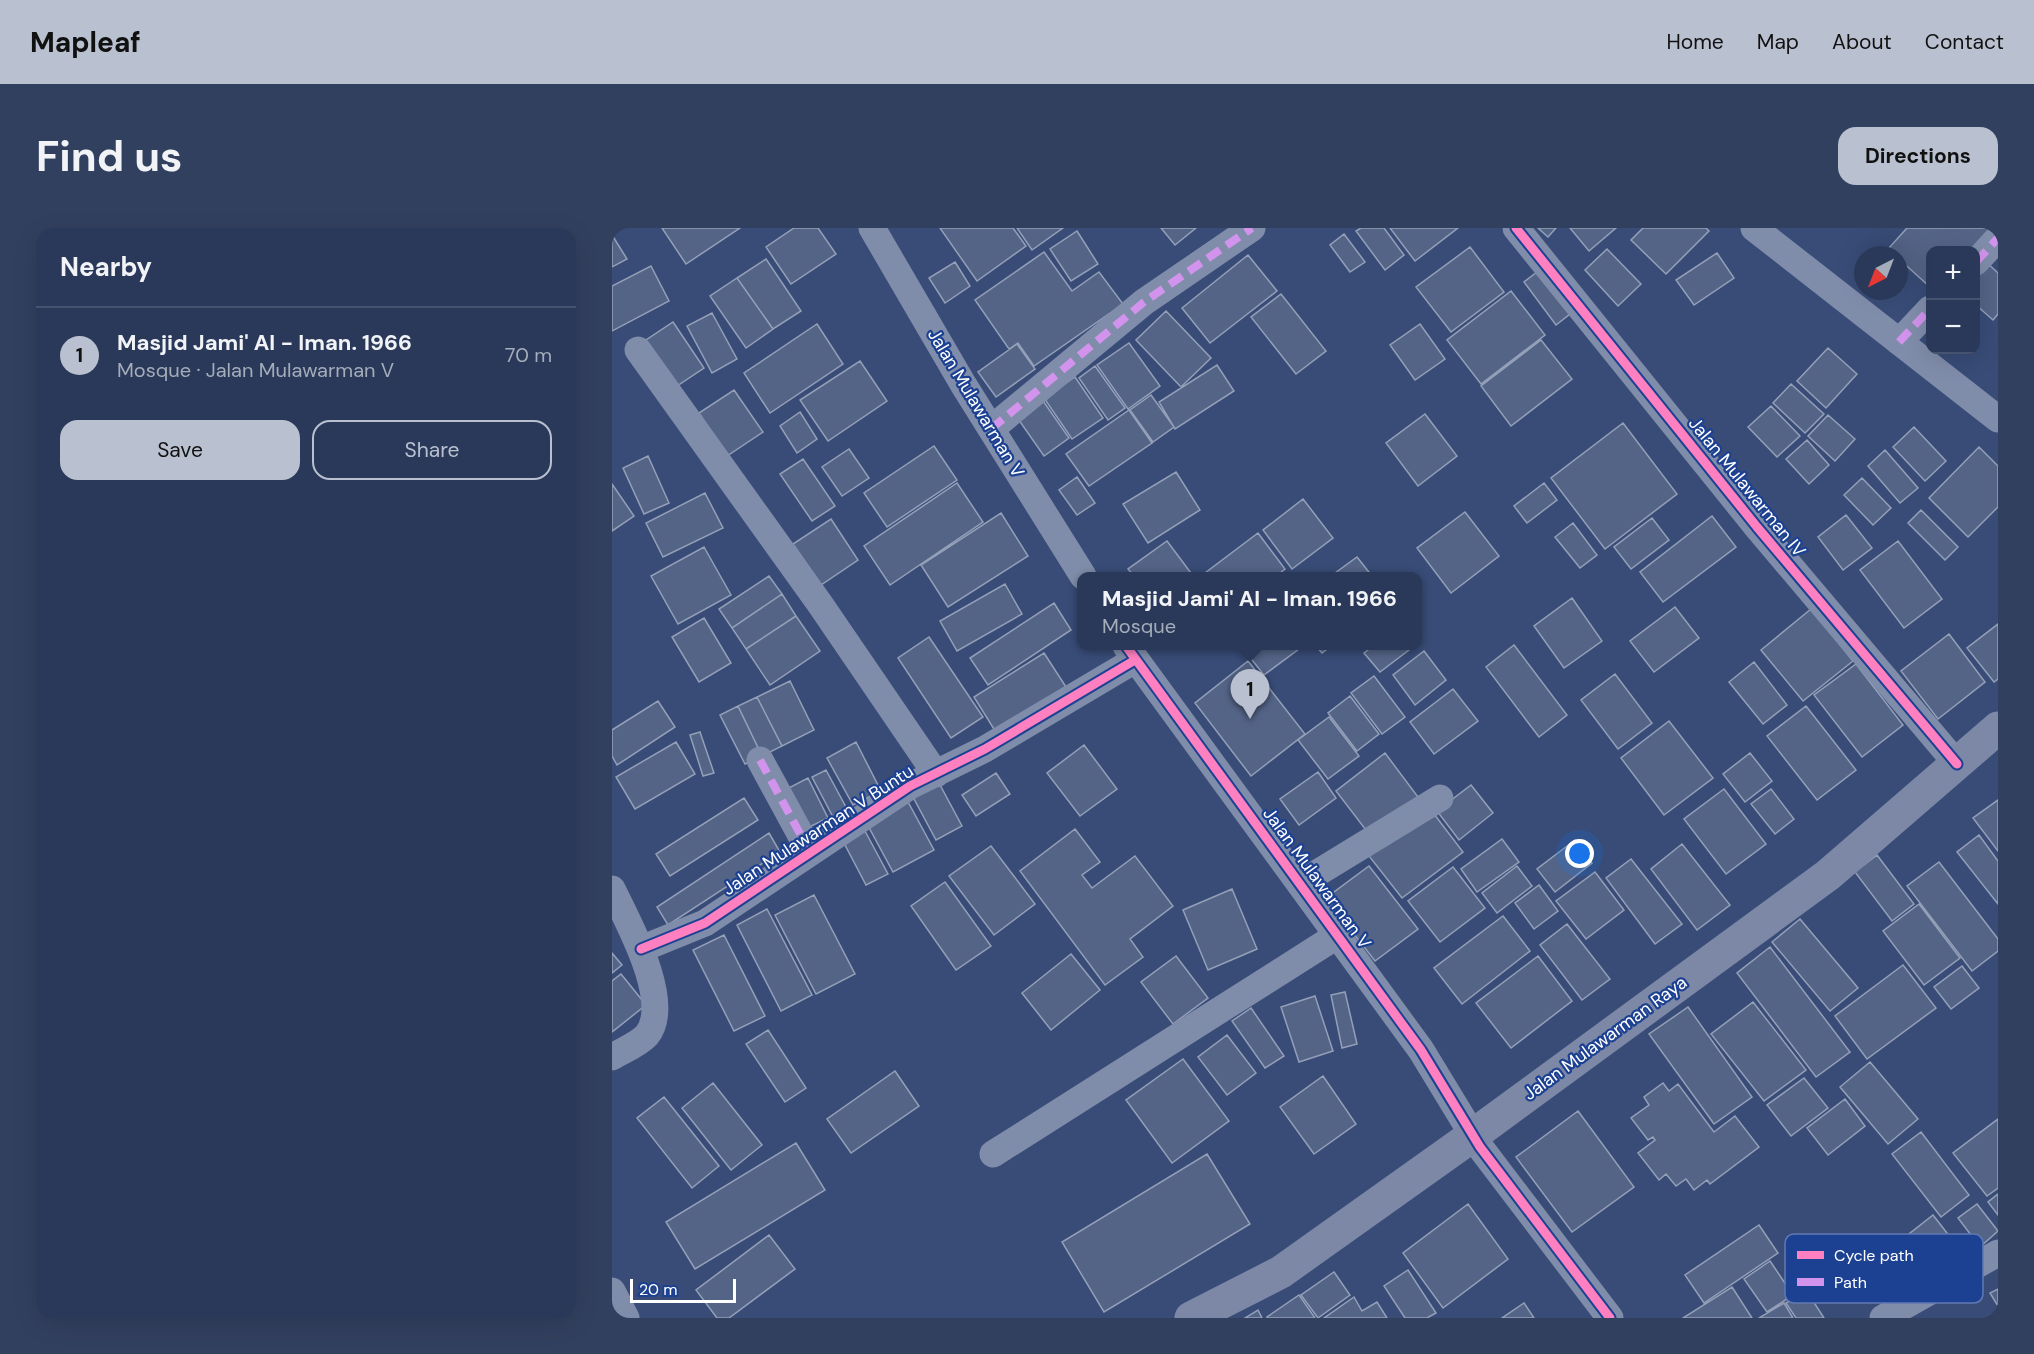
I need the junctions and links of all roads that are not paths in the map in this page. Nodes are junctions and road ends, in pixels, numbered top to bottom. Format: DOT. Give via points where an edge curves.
graph roads {
  1 [pos="872,228"];
  2 [pos="1251,228"];
  3 [pos="1516,228"];
  4 [pos="1754,228"];
  5 [pos="1998,238"];
  6 [pos="1980,258"];
  7 [pos="1926,313"];
  8 [pos="1899,342"];
  9 [pos="638,350"];
  10 [pos="1998,419"];
  11 [pos="991,429"];
  12 [pos="1080,572"];
  13 [pos="1130,652"];
  14 [pos="1998,728"];
  15 [pos="760,760"];
  16 [pos="1957,764"];
  17 [pos="936,774"];
  18 [pos="1440,798"];
  19 [pos="810,852"];
  20 [pos="1301,883"];
  21 [pos="612,889"];
  22 [pos="1338,935"];
  23 [pos="641,949"];
  24 [pos="612,1057"];
  25 [pos="1472,1136"];
  26 [pos="993,1154"];
  27 [pos="1998,1253"];
  28 [pos="1983,1261"];
  29 [pos="612,1291"];
  30 [pos="1910,1303"];
  31 [pos="626,1318"];
  32 [pos="1191,1318"];
  33 [pos="1610,1318"];
  34 [pos="1883,1318"];
  1 -- 11 [label="street, Jalan Mulawarman V"];
  2 -- 11 [label="street" via="1144,302"];
  3 -- 16 [label="street, Jalan Mulawarman IV" via="1756,527"];
  4 -- 8 [label="street"];
  5 -- 6 [label="street"];
  7 -- 8 [label="street"];
  8 -- 10 [label="street"];
  9 -- 17 [label="street"];
  11 -- 12 [label="street, Jalan Mulawarman V"];
  13 -- 17 [label="street, Jalan Mulawarman V Buntu" via="985,749"];
  13 -- 20 [label="street, Jalan Mulawarman V"];
  14 -- 16 [label="main road, Jalan Mulawarman Raya"];
  15 -- 19 [label="street"];
  16 -- 25 [label="main road, Jalan Mulawarman Raya" via="1828,875"];
  17 -- 19 [label="street, Jalan Mulawarman V Buntu" via="910,786"];
  18 -- 20 [label="street"];
  19 -- 23 [label="street, Jalan Mulawarman V Buntu" via="705,923"];
  20 -- 22 [label="street, Jalan Mulawarman V"];
  21 -- 23 [label="street"];
  22 -- 25 [label="street, Jalan Mulawarman V" via="1421,1050"];
  22 -- 26 [label="street"];
  23 -- 24 [label="street" via="657,1008 654,1022 646,1036"];
  25 -- 32 [label="main road, Jalan Mulawarman Raya" via="1281,1272"];
  25 -- 33 [label="street, Jalan Mulawarman V"];
  27 -- 28 [label="street"];
  29 -- 31 [label="street"];
  30 -- 34 [label="street"];
}
